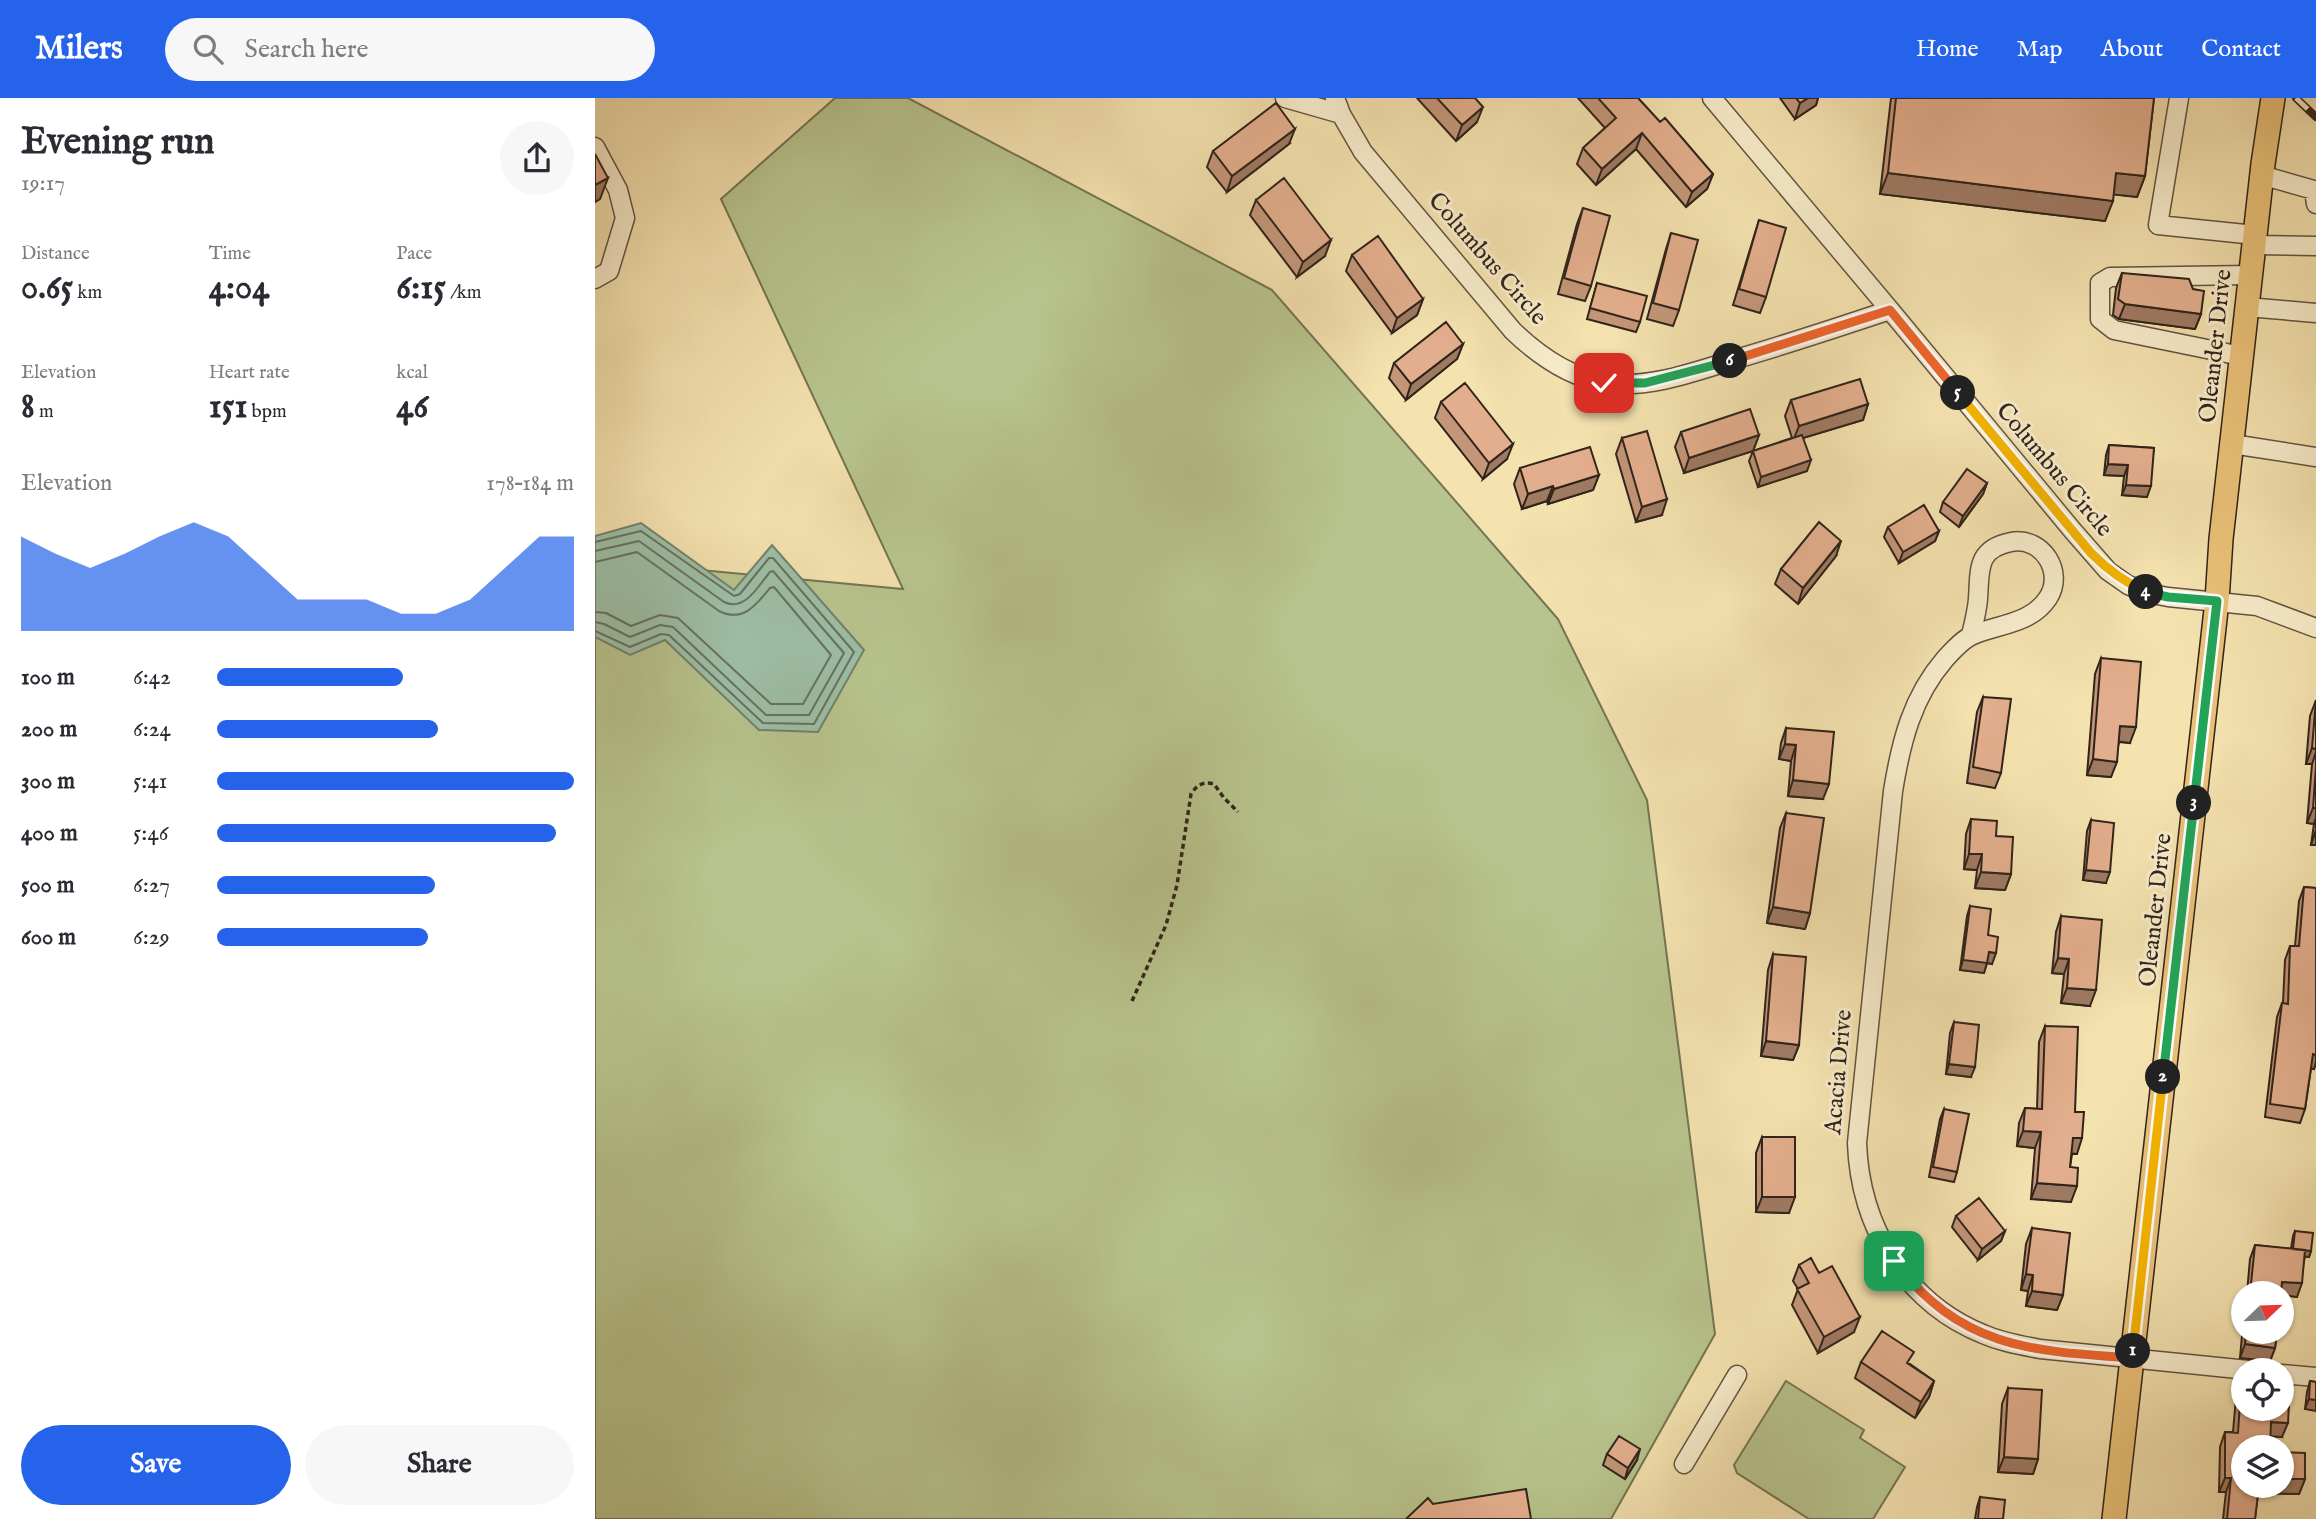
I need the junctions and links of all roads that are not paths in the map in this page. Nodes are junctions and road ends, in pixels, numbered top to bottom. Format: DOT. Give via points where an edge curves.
graph roads {
  1 [pos="1286,98"];
  2 [pos="1712,98"];
  3 [pos="2179,98"];
  4 [pos="2273,98"];
  5 [pos="1338,106"];
  6 [pos="595,147"];
  7 [pos="2261,175"];
  8 [pos="2316,204"];
  9 [pos="2254,240"];
  10 [pos="2316,246"];
  11 [pos="2250,275"];
  12 [pos="595,279"];
  13 [pos="2247,307"];
  14 [pos="1890,310"];
  15 [pos="2316,313"];
  16 [pos="2241,356"];
  17 [pos="2232,444"];
  18 [pos="2316,457"];
  19 [pos="2217,601"];
  20 [pos="2316,628"];
  21 [pos="1971,635"];
  22 [pos="2132,1358"];
  23 [pos="2231,1368"];
  24 [pos="1737,1375"];
  25 [pos="2294,1375"];
  26 [pos="2316,1377"];
  27 [pos="1684,1464"];
  28 [pos="2114,1519"];
  1 -- 5 [label="street"];
  2 -- 14 [label="street, Columbus Circle"];
  3 -- 9 [label="street" via="2158,225"];
  4 -- 7 [label="main road, Oleander Drive"];
  5 -- 14 [label="street, Columbus Circle" via="1363,152 1513,331 1553,364 1577,374 1604,383 1645,383"];
  6 -- 12 [label="street" via="618,190 625,218 609,271"];
  7 -- 8 [label="street" via="2313,190"];
  7 -- 9 [label="main road, Oleander Drive"];
  9 -- 10 [label="street"];
  9 -- 11 [label="main road, Oleander Drive"];
  11 -- 13 [label="main road, Oleander Drive"];
  11 -- 16 [label="street" via="2190,286 2110,277 2101,283 2100,319 2114,330 2137,328 2183,336"];
  13 -- 15 [label="street"];
  13 -- 16 [label="main road, Oleander Drive"];
  14 -- 19 [label="street, Columbus Circle" via="2108,571 2147,593"];
  16 -- 17 [label="main road, Oleander Drive"];
  17 -- 18 [label="street"];
  17 -- 19 [label="main road, Oleander Drive"];
  19 -- 20 [label="street, Columbus Circle" via="2257,606"];
  19 -- 22 [label="main road, Oleander Drive"];
  21 -- 21 [label="street, Acacia Drive" via="2019,621 2042,606 2054,586 2050,561 2043,551 2014,542 1987,553 1979,570"];
  21 -- 22 [label="street, Acacia Drive" via="1928,682 1899,754 1859,1107 1860,1185 1873,1224 1894,1261 1921,1293 1954,1320 2010,1343"];
  22 -- 23 [label="street, Acacia Drive"];
  22 -- 28 [label="main road, Oleander Drive"];
  24 -- 27 [label="street"];
  25 -- 26 [label="street"];
}
